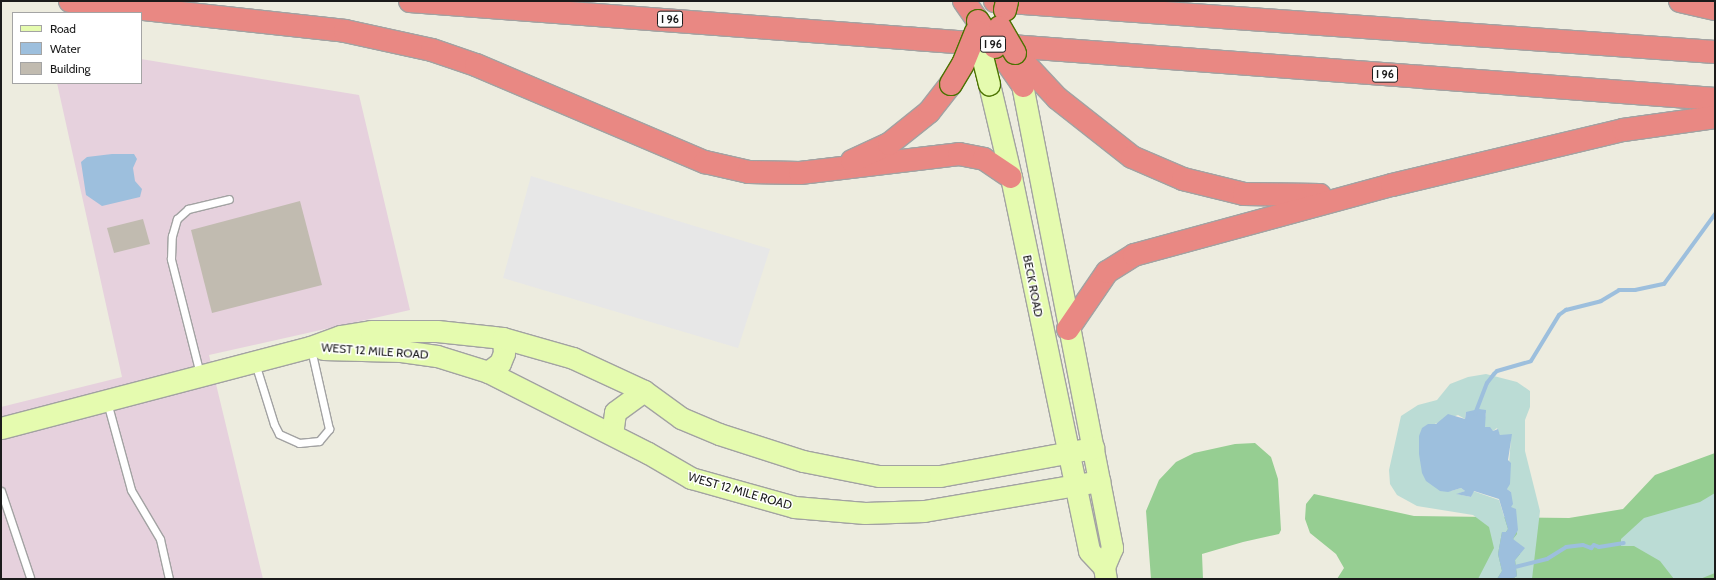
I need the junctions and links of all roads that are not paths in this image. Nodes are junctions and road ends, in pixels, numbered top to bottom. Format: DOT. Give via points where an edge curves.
graph roads {
  1 [pos="70,1"];
  2 [pos="410,1"];
  3 [pos="1680,1"];
  4 [pos="1715,9"];
  5 [pos="975,10"];
  6 [pos="1003,20"];
  7 [pos="1715,52"];
  8 [pos="989,84"];
  9 [pos="1023,86"];
  10 [pos="1715,99"];
  11 [pos="1715,118"];
  12 [pos="800,173"];
  13 [pos="1011,178"];
  14 [pos="1392,185"];
  15 [pos="230,199"];
  16 [pos="1068,329"];
  17 [pos="503,338"];
  18 [pos="310,347"];
  19 [pos="254,361"];
  20 [pos="488,372"];
  21 [pos="200,374"];
  22 [pos="644,392"];
  23 [pos="107,400"];
  24 [pos="1,428"];
  25 [pos="612,434"];
  26 [pos="1093,448"];
  27 [pos="1068,453"];
  28 [pos="1100,481"];
  29 [pos="1074,486"];
  30 [pos="1,491"];
  31 [pos="1105,573"];
  32 [pos="30,577"];
  33 [pos="169,579"];
  1 -- 12 [label="highway" via="345,31 432,50 476,65 705,162 749,172"];
  2 -- 10 [label="highway, I 96" via="757,25"];
  3 -- 4 [label="highway"];
  5 -- 6 [label="highway"];
  5 -- 8 [label="main road, BECK ROAD, bridge"];
  5 -- 12 [label="highway, bridge" via="963,64 929,112 889,144 849,162"];
  6 -- 7 [label="highway"];
  6 -- 8 [label="highway, bridge"];
  6 -- 9 [label="highway"];
  6 -- 14 [label="highway" via="1048,88 1091,127 1132,157 1183,179 1244,194 1295,196"];
  8 -- 13 [label="main road, BECK ROAD"];
  9 -- 16 [label="main road, BECK ROAD"];
  11 -- 14 [label="highway" via="1623,130"];
  12 -- 13 [label="highway" via="959,154 984,159"];
  13 -- 27 [label="main road, BECK ROAD"];
  14 -- 16 [label="highway" via="1134,255 1107,272"];
  15 -- 21 [label="lane" via="188,210 177,219 172,236 171,259"];
  16 -- 26 [label="main road, BECK ROAD"];
  17 -- 18 [label="main road, WEST 12 MILE ROAD" via="436,330 371,331 340,336"];
  17 -- 20 [label="main road" via="504,353 500,363"];
  17 -- 22 [label="main road, WEST 12 MILE ROAD" via="573,358"];
  18 -- 19 [label="main road, WEST 12 MILE ROAD"];
  18 -- 19 [label="lane" via="329,429 319,441 299,443 279,434"];
  18 -- 20 [label="main road, WEST 12 MILE ROAD" via="437,356"];
  19 -- 21 [label="main road, WEST 12 MILE ROAD"];
  20 -- 25 [label="main road, WEST 12 MILE ROAD"];
  21 -- 23 [label="main road, WEST 12 MILE ROAD"];
  22 -- 25 [label="main road" via="615,412"];
  22 -- 27 [label="main road, WEST 12 MILE ROAD" via="681,418 719,434 803,461 880,476 940,476"];
  23 -- 24 [label="main road, WEST 12 MILE ROAD"];
  23 -- 33 [label="lane" via="131,490 160,539"];
  25 -- 29 [label="main road, WEST 12 MILE ROAD" via="691,478 794,507 864,513 924,511"];
  26 -- 27 [label="main road, WEST 12 MILE ROAD"];
  26 -- 28 [label="main road, BECK ROAD"];
  27 -- 29 [label="main road, BECK ROAD"];
  28 -- 29 [label="main road, WEST 12 MILE ROAD"];
  28 -- 31 [label="main road, BECK ROAD" via="1112,548"];
  29 -- 31 [label="main road, BECK ROAD" via="1089,551"];
  30 -- 32 [label="lane"];
}
